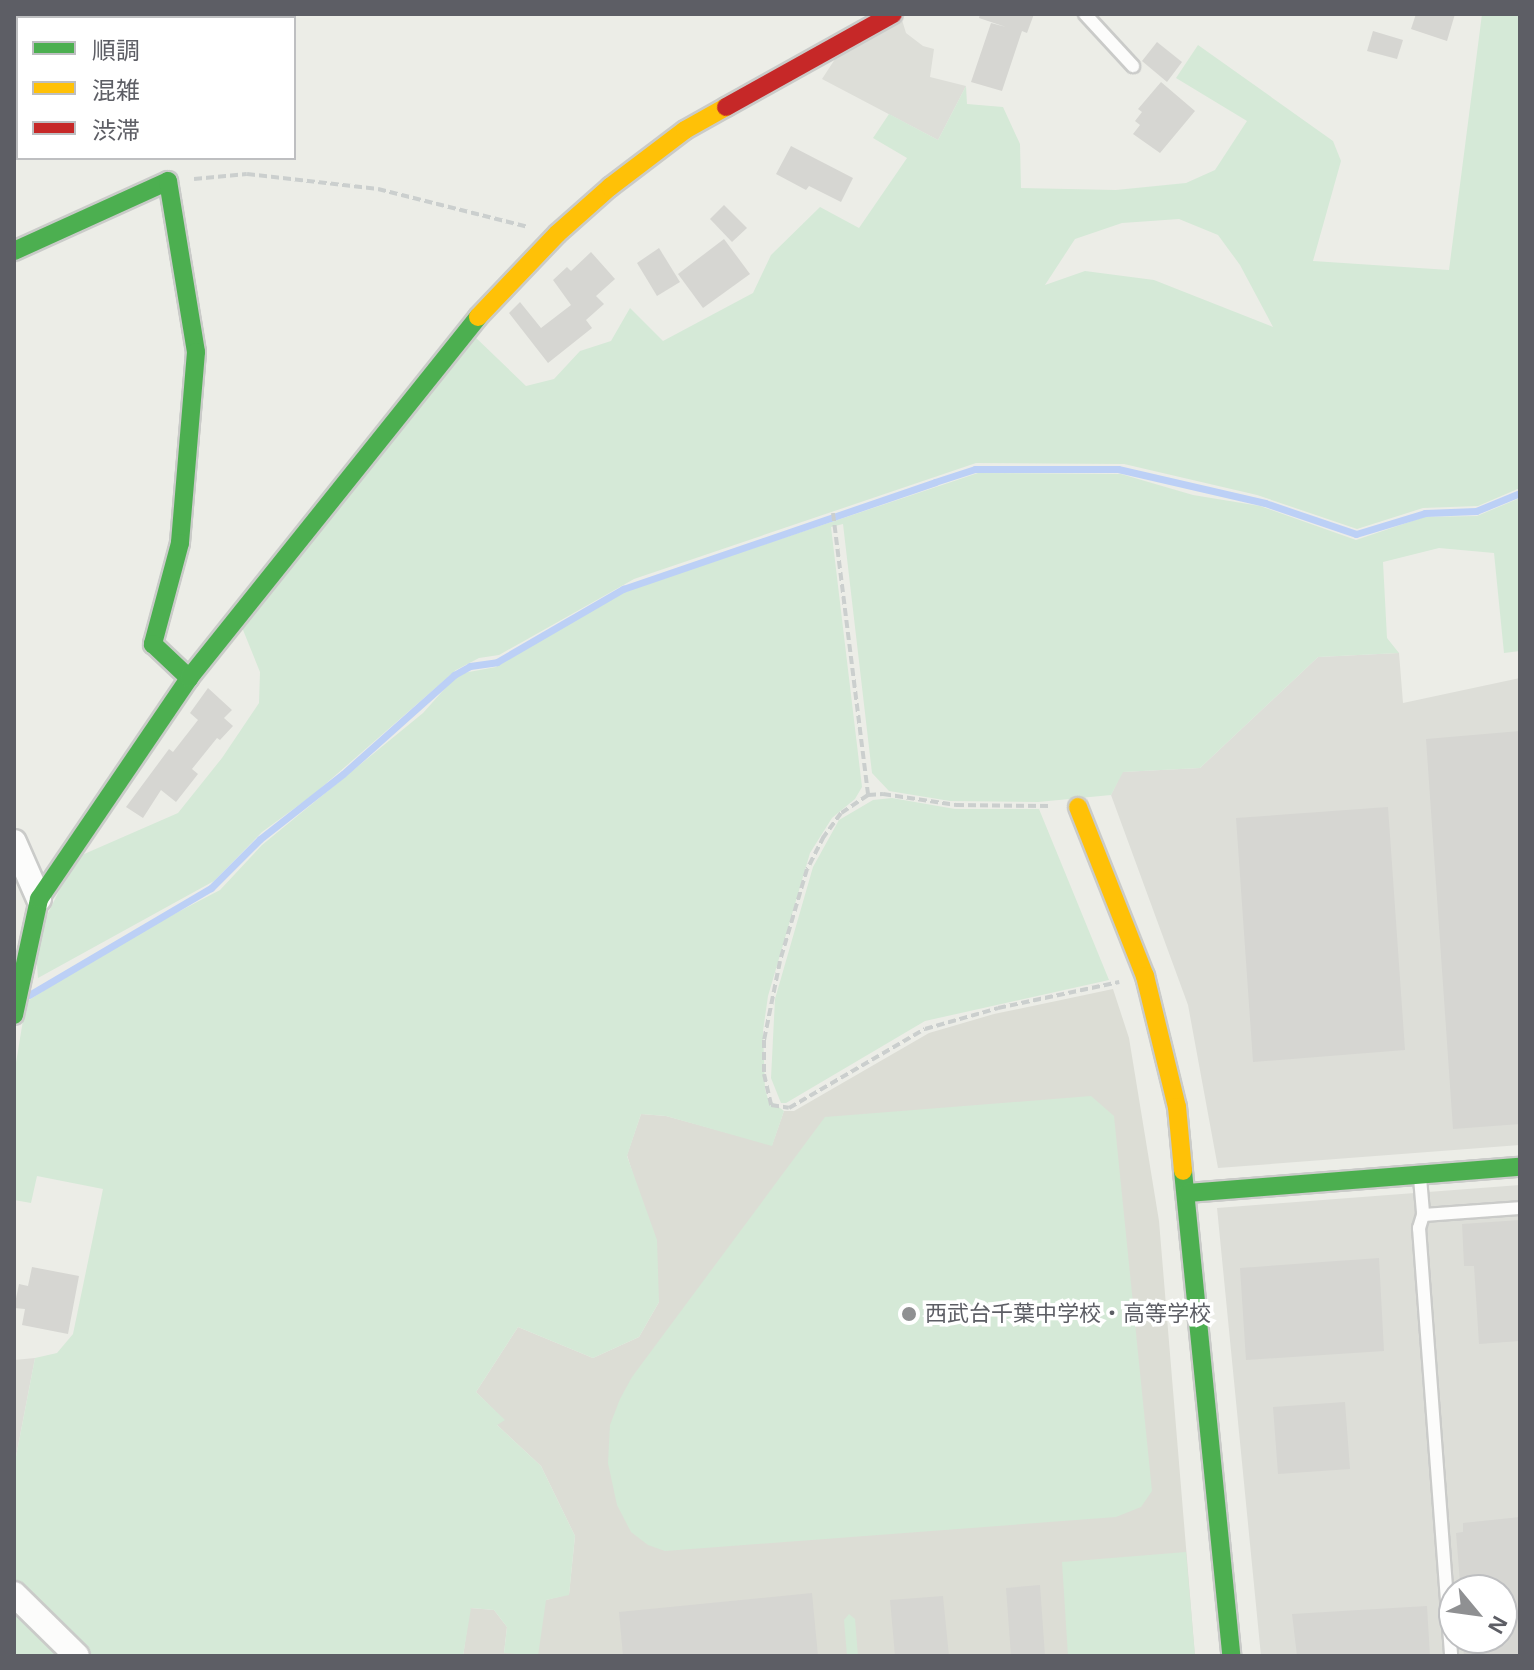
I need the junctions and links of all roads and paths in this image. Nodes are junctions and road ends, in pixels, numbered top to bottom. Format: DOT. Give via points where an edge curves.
graph roads {
  1 [pos="893,14"];
  2 [pos="1085,14"];
  3 [pos="1133,66"];
  4 [pos="168,181"];
  5 [pos="557,234"];
  6 [pos="14,251"];
  7 [pos="833,513"];
  8 [pos="189,678"];
  9 [pos="868,795"];
  10 [pos="1078,807"];
  11 [pos="14,842"];
  12 [pos="39,899"];
  13 [pos="1145,976"];
  14 [pos="15,1008"];
  15 [pos="1520,1167"];
  16 [pos="1420,1174"];
  17 [pos="1187,1193"];
  18 [pos="1520,1208"];
  19 [pos="1423,1215"];
  20 [pos="14,1594"];
  21 [pos="77,1656"];
  22 [pos="1231,1656"];
  23 [pos="1451,1656"];
  1 -- 5 [label="street" via="685,130"];
  2 -- 3 [label="lane"];
  4 -- 5 [label="path" via="247,174 378,189"];
  4 -- 6 [label="street"];
  4 -- 8 [label="street" via="196,352 180,543 153,644"];
  5 -- 8 [label="street" via="483,311"];
  7 -- 9 [label="path"];
  8 -- 12 [label="street"];
  9 -- 10 [label="path" via="956,805"];
  9 -- 13 [label="path" via="841,813 807,869 764,1040 771,1105 789,1108 925,1029"];
  10 -- 13 [label="street"];
  11 -- 12 [label="street"];
  12 -- 14 [label="street"];
  13 -- 17 [label="street" via="1177,1107"];
  15 -- 16 [label="street"];
  16 -- 17 [label="street"];
  16 -- 19 [label="lane"];
  17 -- 22 [label="street"];
  18 -- 19 [label="lane"];
  19 -- 23 [label="lane" via="1419,1228"];
  20 -- 21 [label="street"];
}
